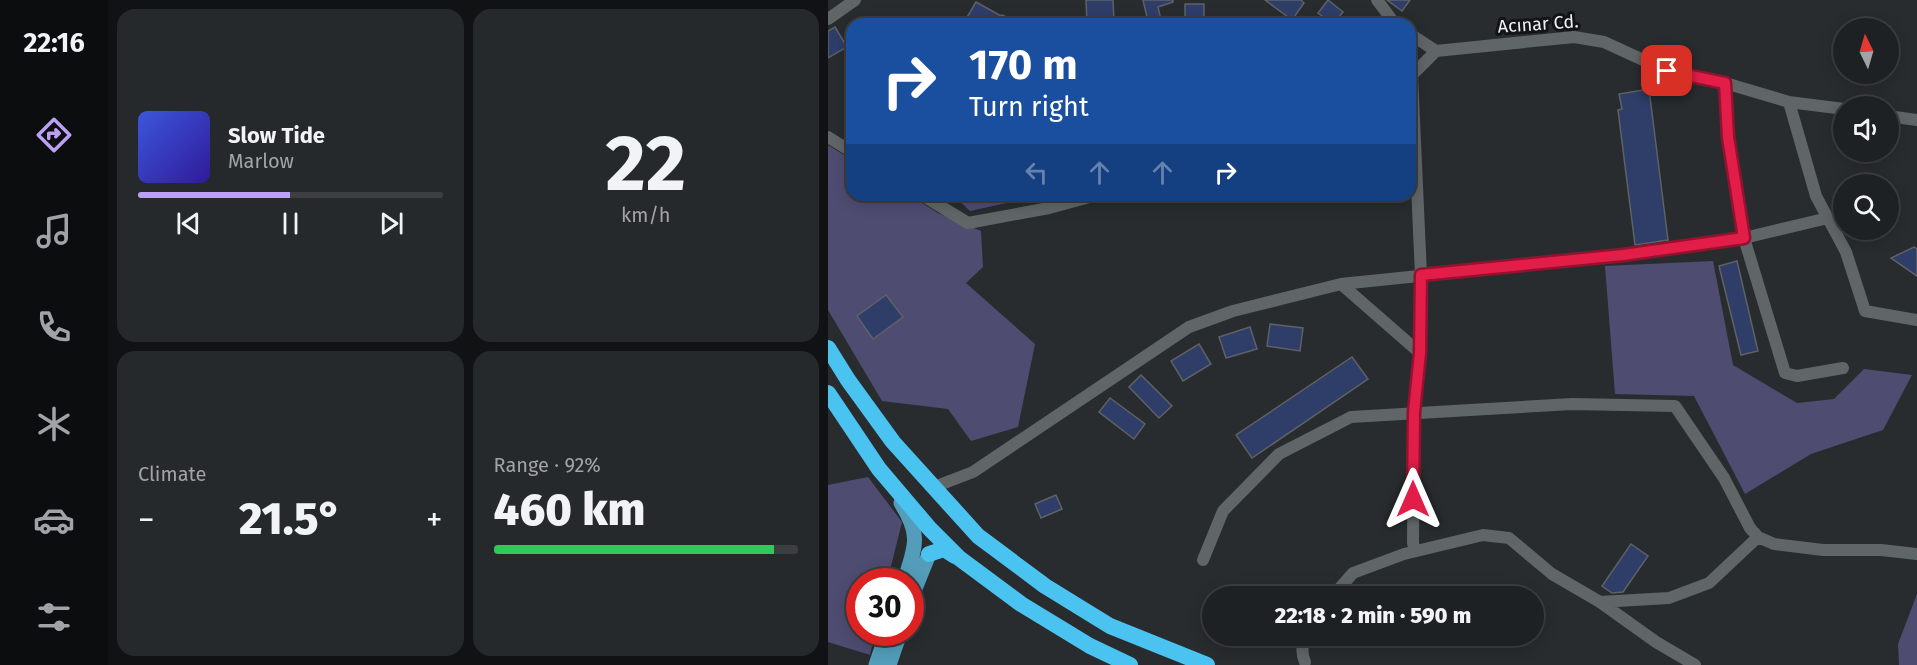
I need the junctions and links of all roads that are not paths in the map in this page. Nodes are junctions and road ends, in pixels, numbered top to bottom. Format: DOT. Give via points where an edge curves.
graph roads {
  1 [pos="855,0"];
  2 [pos="1377,0"];
  3 [pos="1390,18"];
  4 [pos="828,19"];
  5 [pos="1416,38"];
  6 [pos="1436,51"];
  7 [pos="1416,68"];
  8 [pos="1725,83"];
  9 [pos="1789,102"];
  10 [pos="1833,108"];
  11 [pos="1899,118"];
  12 [pos="1917,120"];
  13 [pos="828,137"];
  14 [pos="846,148"];
  15 [pos="1416,174"];
  16 [pos="932,201"];
  17 [pos="1074,201"];
  18 [pos="1828,218"];
  19 [pos="1744,238"];
  20 [pos="1421,275"];
  21 [pos="1341,284"];
  22 [pos="1917,320"];
  23 [pos="828,348"];
  24 [pos="1420,353"];
  25 [pos="1843,368"];
  26 [pos="828,393"];
  27 [pos="1414,412"];
  28 [pos="879,469"];
  29 [pos="934,487"];
  30 [pos="1758,537"];
  31 [pos="922,551"];
  32 [pos="1415,551"];
  33 [pos="1917,554"];
  34 [pos="959,558"];
  35 [pos="1203,560"];
  36 [pos="912,568"];
  37 [pos="918,568"];
  38 [pos="1342,586"];
  39 [pos="1599,602"];
  40 [pos="883,646"];
  41 [pos="896,646"];
  42 [pos="1303,646"];
  43 [pos="1305,662"];
  44 [pos="876,665"];
  45 [pos="890,665"];
  46 [pos="1130,665"];
  47 [pos="1207,665"];
  48 [pos="1695,665"];
  1 -- 4 [label="street"];
  2 -- 3 [label="street"];
  5 -- 6 [label="street"];
  6 -- 7 [label="street"];
  6 -- 8 [label="street, Acınar Cd." via="1574,37 1604,42 1667,71"];
  8 -- 9 [label="street, Acınar Cd."];
  8 -- 19 [label="street" via="1728,137"];
  9 -- 10 [label="street, Acınar Cd."];
  9 -- 18 [label="street" via="1816,196"];
  11 -- 12 [label="street"];
  13 -- 14 [label="street"];
  15 -- 20 [label="street"];
  16 -- 17 [label="street" via="968,223"];
  18 -- 19 [label="street"];
  18 -- 22 [label="street" via="1846,252 1865,311"];
  19 -- 20 [label="street" via="1623,255"];
  19 -- 25 [label="street" via="1785,373 1797,376"];
  20 -- 21 [label="street"];
  20 -- 24 [label="street"];
  21 -- 24 [label="street"];
  21 -- 29 [label="street" via="1233,311 1189,327 973,472"];
  23 -- 29 [label="highway" via="894,442"];
  24 -- 27 [label="street"];
  26 -- 28 [label="highway"];
  27 -- 30 [label="street" via="1572,404 1675,406"];
  27 -- 32 [label="street"];
  27 -- 35 [label="street" via="1352,417 1279,454 1223,511"];
  28 -- 31 [label="main road" via="912,522"];
  28 -- 34 [label="highway"];
  29 -- 47 [label="highway" via="978,536 1046,586 1110,626"];
  30 -- 33 [label="street" via="1774,544 1823,550"];
  30 -- 39 [label="street" via="1709,583 1669,598"];
  31 -- 34 [label="highway" via="944,549"];
  31 -- 36 [label="main road"];
  31 -- 37 [label="main road"];
  32 -- 38 [label="street" via="1353,573"];
  32 -- 39 [label="street" via="1483,535 1509,538 1552,574"];
  34 -- 46 [label="highway" via="1021,604"];
  39 -- 48 [label="street"];
  40 -- 44 [label="main road"];
  41 -- 45 [label="main road"];
  42 -- 43 [label="street"];
}
